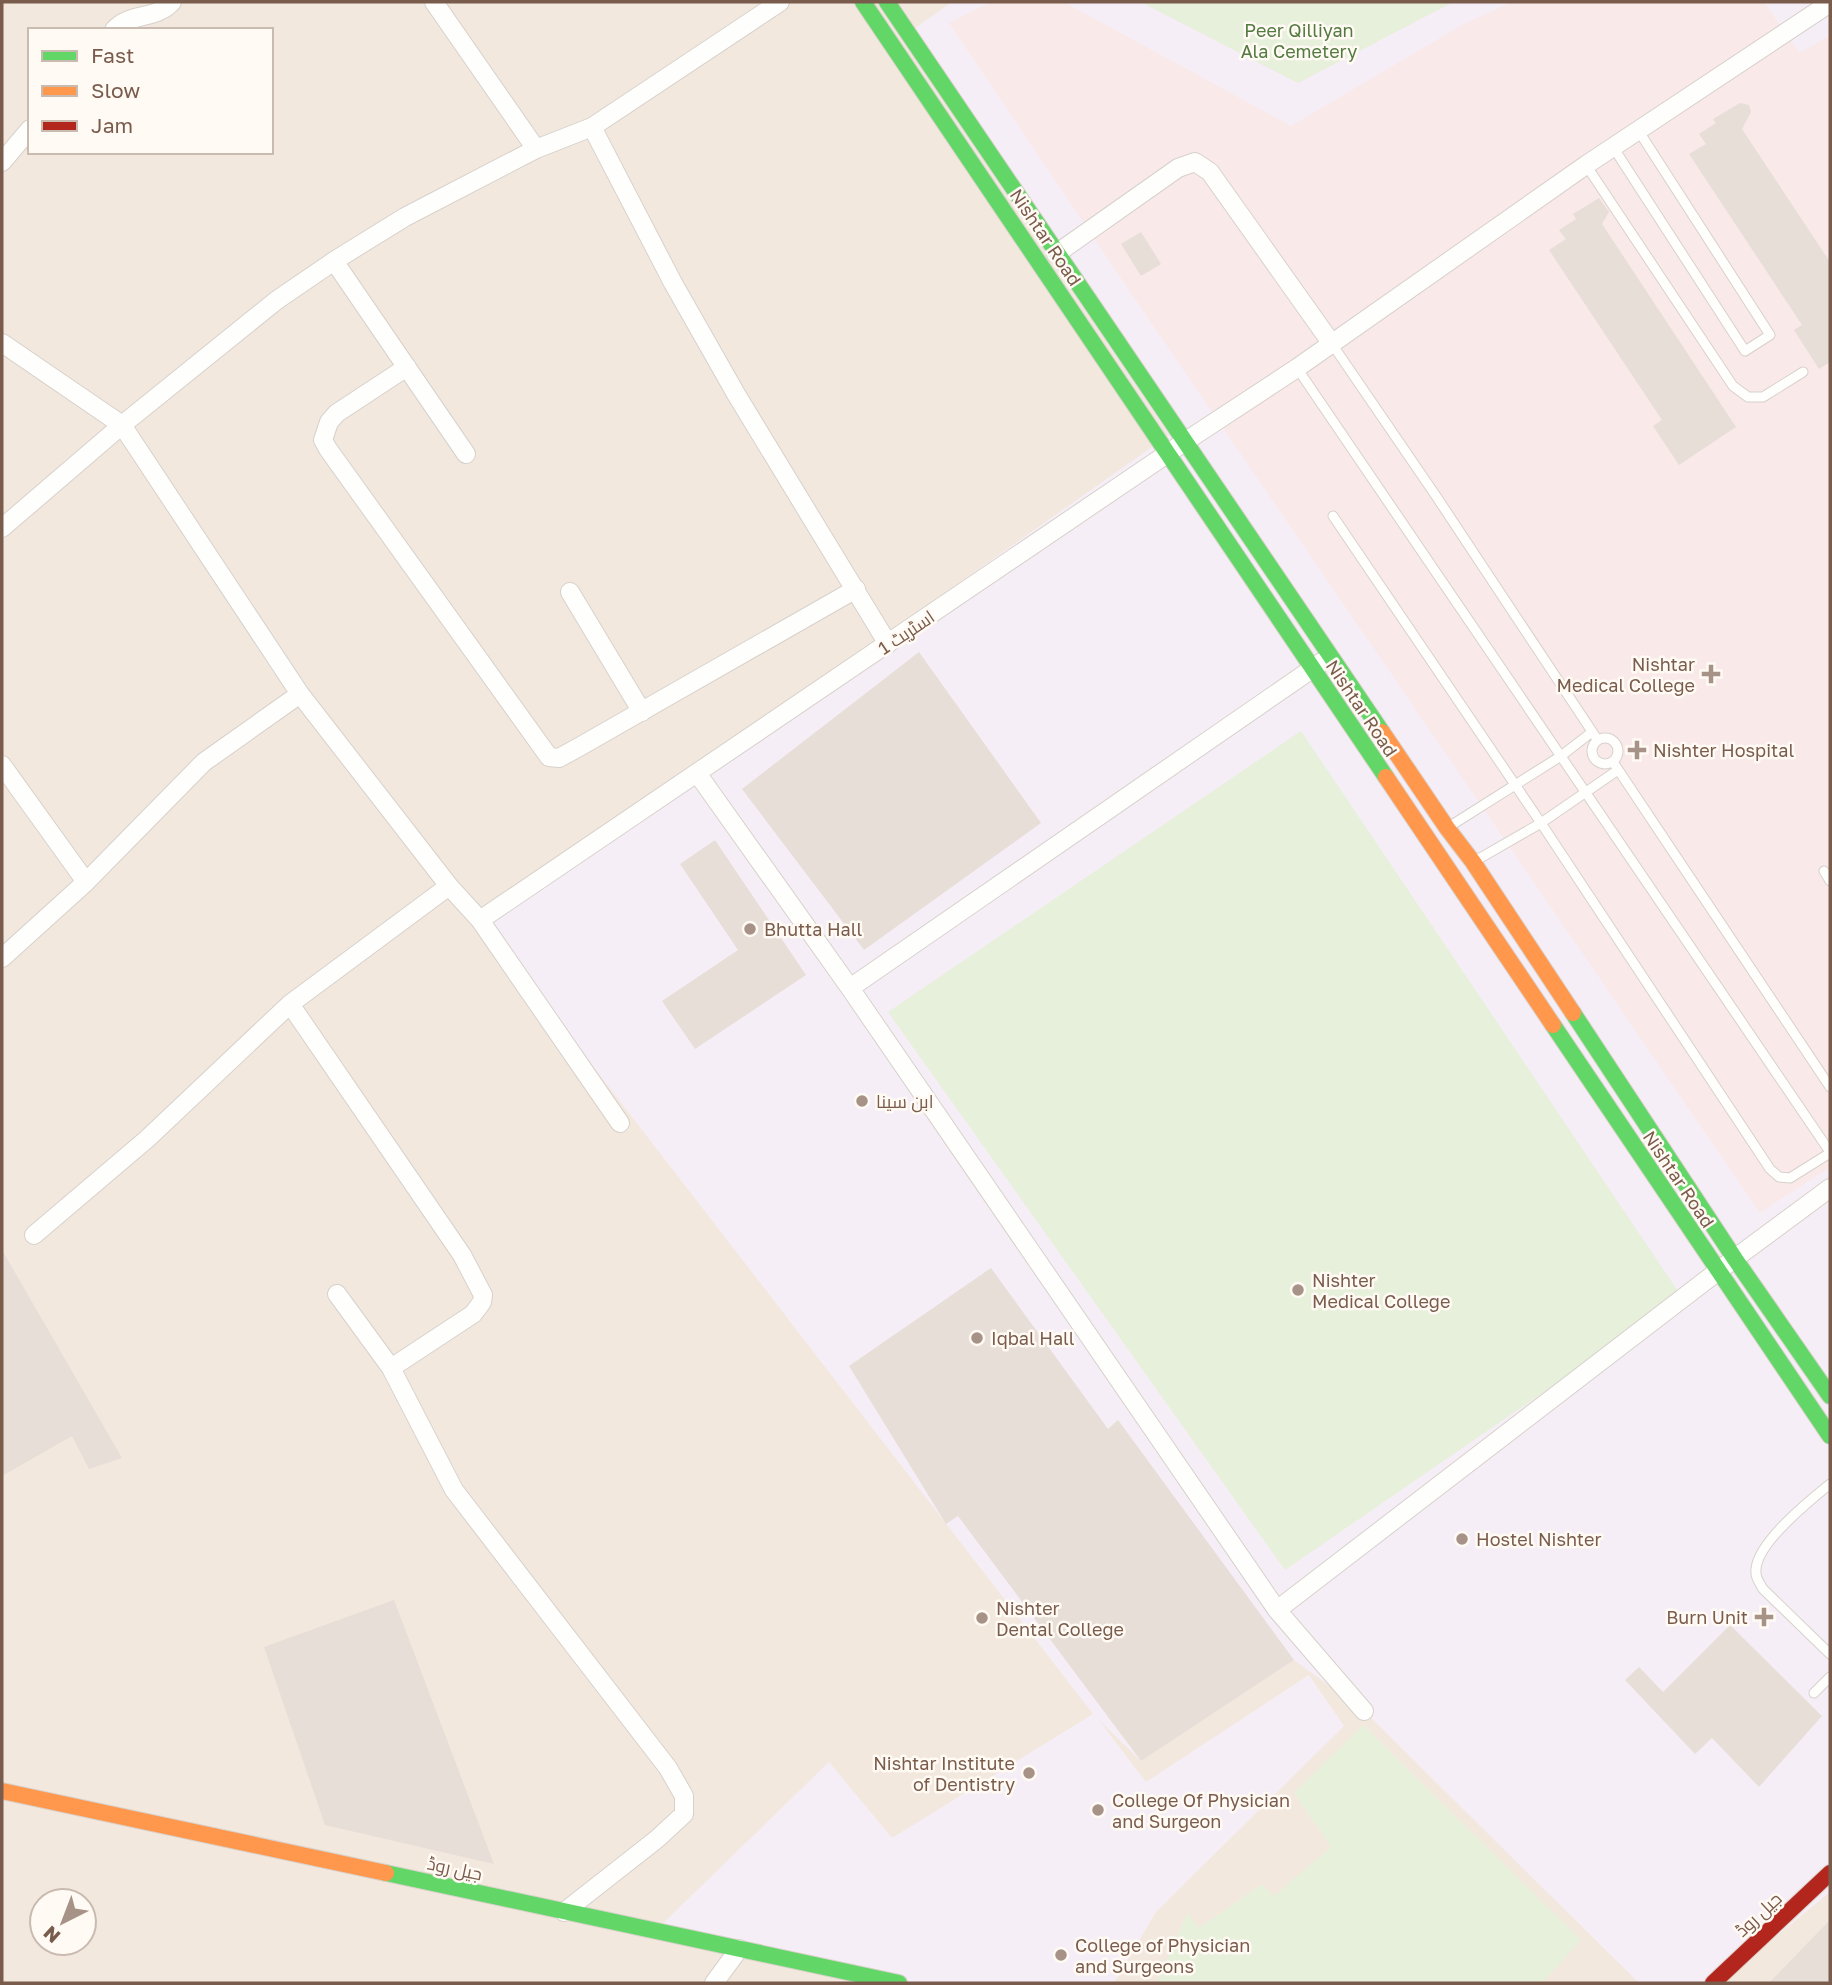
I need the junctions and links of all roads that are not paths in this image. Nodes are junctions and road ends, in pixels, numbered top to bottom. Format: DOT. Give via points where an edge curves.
graph roads {
  1 [pos="172,2"];
  2 [pos="434,2"];
  3 [pos="780,2"];
  4 [pos="863,2"];
  5 [pos="887,2"];
  6 [pos="1830,3"];
  7 [pos="117,28"];
  8 [pos="592,127"];
  9 [pos="1638,130"];
  10 [pos="28,131"];
  11 [pos="1613,147"];
  12 [pos="536,149"];
  13 [pos="2,162"];
  14 [pos="1586,165"];
  15 [pos="1056,254"];
  16 [pos="334,261"];
  17 [pos="2,343"];
  18 [pos="1332,344"];
  19 [pos="407,367"];
  20 [pos="1297,368"];
  21 [pos="1803,372"];
  22 [pos="122,425"];
  23 [pos="1186,441"];
  24 [pos="1169,453"];
  25 [pos="466,454"];
  26 [pos="1333,516"];
  27 [pos="2,528"];
  28 [pos="856,589"];
  29 [pos="570,592"];
  30 [pos="888,644"];
  31 [pos="1331,656"];
  32 [pos="1312,669"];
  33 [pos="300,694"];
  34 [pos="642,712"];
  35 [pos="1595,736"];
  36 [pos="1561,756"];
  37 [pos="2,765"];
  38 [pos="1616,766"];
  39 [pos="697,773"];
  40 [pos="1515,785"];
  41 [pos="1586,792"];
  42 [pos="1541,823"];
  43 [pos="1447,828"];
  44 [pos="1473,862"];
  45 [pos="1824,871"];
  46 [pos="1455,879"];
  47 [pos="1830,881"];
  48 [pos="86,882"];
  49 [pos="449,886"];
  50 [pos="481,920"];
  51 [pos="2,958"];
  52 [pos="850,988"];
  53 [pos="290,1004"];
  54 [pos="1830,1087"];
  55 [pos="620,1123"];
  56 [pos="1830,1153"];
  57 [pos="1830,1188"];
  58 [pos="34,1235"];
  59 [pos="1735,1259"];
  60 [pos="1717,1271"];
  61 [pos="337,1294"];
  62 [pos="391,1368"];
  63 [pos="1830,1396"];
  64 [pos="1830,1436"];
  65 [pos="1830,1484"];
  66 [pos="1277,1610"];
  67 [pos="1830,1654"];
  68 [pos="1830,1678"];
  69 [pos="1814,1693"];
  70 [pos="1364,1711"];
  71 [pos="2,1790"];
  72 [pos="1830,1873"];
  73 [pos="564,1912"];
  74 [pos="739,1949"];
  75 [pos="713,1983"];
  76 [pos="900,1983"];
  77 [pos="1713,1983"];
  1 -- 7 [label="street" via="161,12 128,20"];
  2 -- 12 [label="street"];
  3 -- 8 [label="street"];
  4 -- 24 [label="main road, Nishtar Road"];
  5 -- 15 [label="main road, Nishtar Road"];
  6 -- 9 [label="street, اسٹریٹ 1"];
  8 -- 12 [label="street"];
  8 -- 28 [label="street" via="736,394"];
  9 -- 11 [label="street, اسٹریٹ 1"];
  9 -- 11 [label="lane" via="1770,335 1745,351"];
  10 -- 13 [label="street"];
  11 -- 14 [label="street, اسٹریٹ 1"];
  12 -- 16 [label="street" via="405,217"];
  14 -- 18 [label="street, اسٹریٹ 1"];
  14 -- 21 [label="lane" via="1733,386 1748,397 1763,397"];
  15 -- 18 [label="street" via="1178,168 1195,162 1210,172"];
  15 -- 23 [label="main road, Nishtar Road"];
  16 -- 19 [label="street"];
  16 -- 22 [label="street" via="277,300"];
  17 -- 22 [label="street"];
  18 -- 20 [label="street, اسٹریٹ 1"];
  18 -- 35 [label="lane"];
  19 -- 25 [label="street"];
  19 -- 34 [label="street" via="337,413 324,431 328,449 549,757 559,758"];
  20 -- 23 [label="street, اسٹریٹ 1"];
  20 -- 36 [label="lane"];
  22 -- 27 [label="street"];
  22 -- 33 [label="street"];
  23 -- 24 [label="street, اسٹریٹ 1"];
  23 -- 31 [label="main road, Nishtar Road"];
  24 -- 30 [label="street, اسٹریٹ 1"];
  24 -- 32 [label="main road, Nishtar Road"];
  26 -- 40 [label="lane"];
  28 -- 30 [label="street"];
  28 -- 34 [label="street"];
  29 -- 34 [label="street"];
  30 -- 39 [label="street, اسٹریٹ 1"];
  31 -- 32 [label="street"];
  31 -- 43 [label="main road, Nishtar Road"];
  32 -- 46 [label="main road, Nishtar Road"];
  32 -- 52 [label="street"];
  33 -- 48 [label="street" via="204,762"];
  33 -- 49 [label="street"];
  35 -- 36 [label="lane"];
  35 -- 38 [label="lane" via="1613,740 1618,747"];
  35 -- 38 [label="lane" via="1592,754 1597,762"];
  36 -- 40 [label="lane"];
  36 -- 41 [label="lane"];
  37 -- 48 [label="street"];
  38 -- 41 [label="lane"];
  38 -- 54 [label="lane"];
  39 -- 50 [label="street, اسٹریٹ 1"];
  39 -- 52 [label="street"];
  40 -- 42 [label="lane"];
  40 -- 43 [label="lane"];
  41 -- 42 [label="lane"];
  41 -- 56 [label="lane"];
  42 -- 44 [label="lane"];
  42 -- 56 [label="lane" via="1770,1169 1779,1177 1790,1178"];
  43 -- 44 [label="main road, Nishtar Road"];
  44 -- 46 [label="lane"];
  44 -- 59 [label="main road, Nishtar Road"];
  45 -- 47 [label="lane"];
  46 -- 60 [label="main road, Nishtar Road"];
  48 -- 51 [label="street"];
  49 -- 50 [label="street"];
  49 -- 53 [label="street"];
  50 -- 55 [label="street"];
  52 -- 66 [label="street"];
  53 -- 58 [label="street" via="147,1139"];
  53 -- 62 [label="street" via="462,1255 483,1295 473,1314"];
  57 -- 59 [label="street"];
  59 -- 60 [label="street"];
  59 -- 63 [label="main road, Nishtar Road"];
  60 -- 64 [label="main road, Nishtar Road"];
  60 -- 66 [label="street"];
  61 -- 62 [label="street"];
  62 -- 73 [label="street" via="454,1490 668,1768 684,1796 684,1814"];
  65 -- 67 [label="lane" via="1798,1509 1762,1552 1756,1567 1763,1589"];
  66 -- 70 [label="street"];
  68 -- 69 [label="lane"];
  71 -- 73 [label="main road, جیل روڈ"];
  72 -- 77 [label="main road, جیل روڈ"];
  73 -- 74 [label="main road, جیل روڈ"];
  74 -- 75 [label="street"];
  74 -- 76 [label="main road, جیل روڈ"];
}
